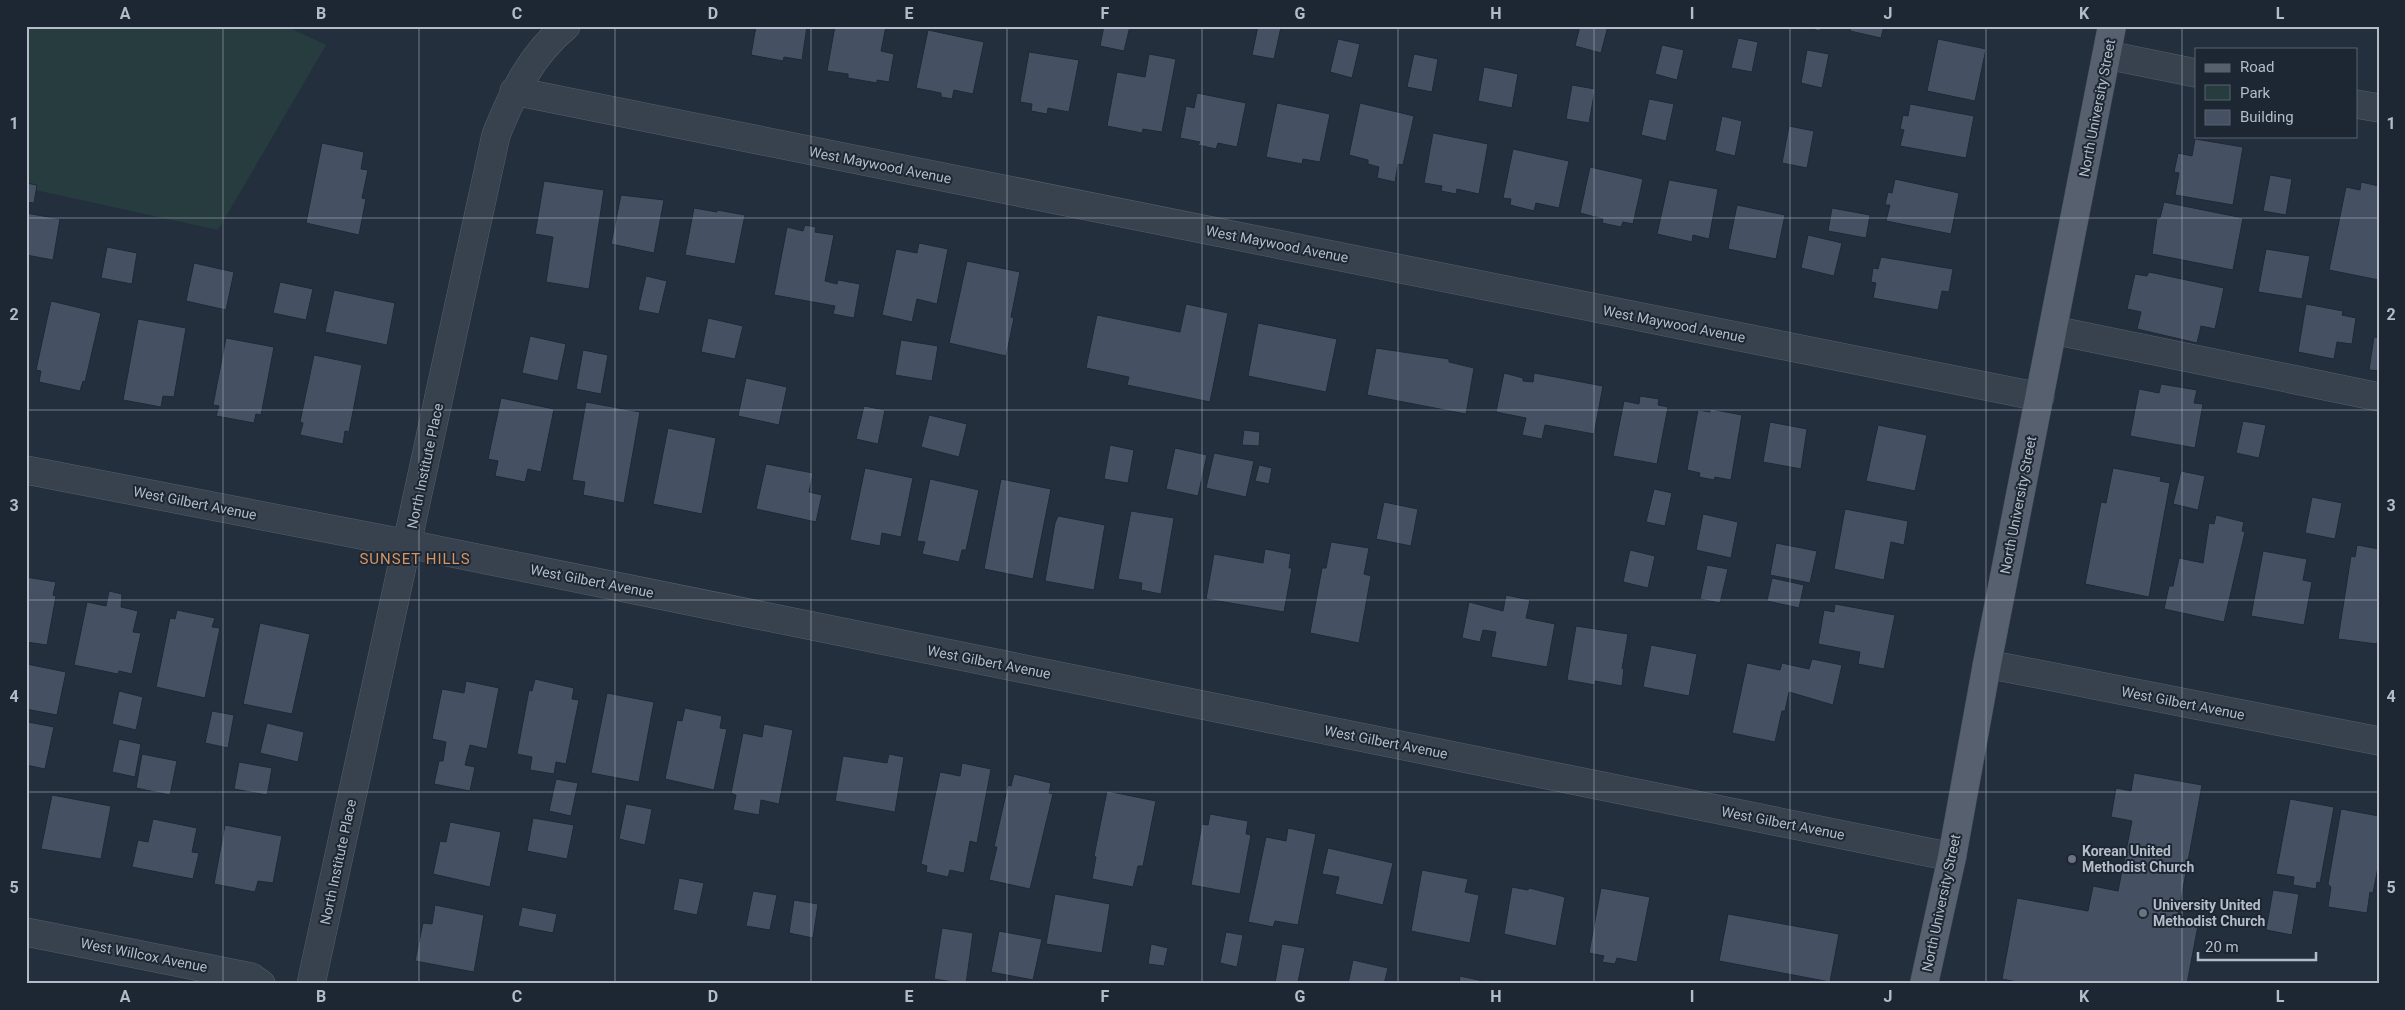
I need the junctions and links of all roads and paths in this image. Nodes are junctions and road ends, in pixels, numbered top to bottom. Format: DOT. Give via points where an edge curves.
graph roads {
  1 [pos="566,26"];
  2 [pos="2112,26"];
  3 [pos="2107,55"];
  4 [pos="2195,72"];
  5 [pos="514,91"];
  6 [pos="2358,104"];
  7 [pos="2379,108"];
  8 [pos="2053,330"];
  9 [pos="2040,397"];
  10 [pos="2379,397"];
  11 [pos="26,470"];
  12 [pos="408,544"];
  13 [pos="1987,664"];
  14 [pos="2379,741"];
  15 [pos="1952,857"];
  16 [pos="26,932"];
  17 [pos="261,984"];
  18 [pos="311,984"];
  19 [pos="1924,984"];
  1 -- 5 [label="street, North Institute Place" via="546,42"];
  2 -- 3 [label="main road, North University Street"];
  3 -- 4 [label="street"];
  3 -- 8 [label="main road, North University Street"];
  5 -- 9 [label="street, West Maywood Avenue"];
  5 -- 12 [label="street, North Institute Place" via="496,135"];
  6 -- 7 [label="street"];
  8 -- 9 [label="main road, North University Street"];
  8 -- 10 [label="street"];
  9 -- 13 [label="main road, North University Street"];
  11 -- 12 [label="street, West Gilbert Avenue"];
  12 -- 15 [label="street, West Gilbert Avenue"];
  12 -- 18 [label="street, North Institute Place"];
  13 -- 14 [label="street, West Gilbert Avenue"];
  13 -- 15 [label="main road, North University Street"];
  15 -- 19 [label="main road, North University Street"];
  16 -- 17 [label="street, West Willcox Avenue" via="251,977"];
}
